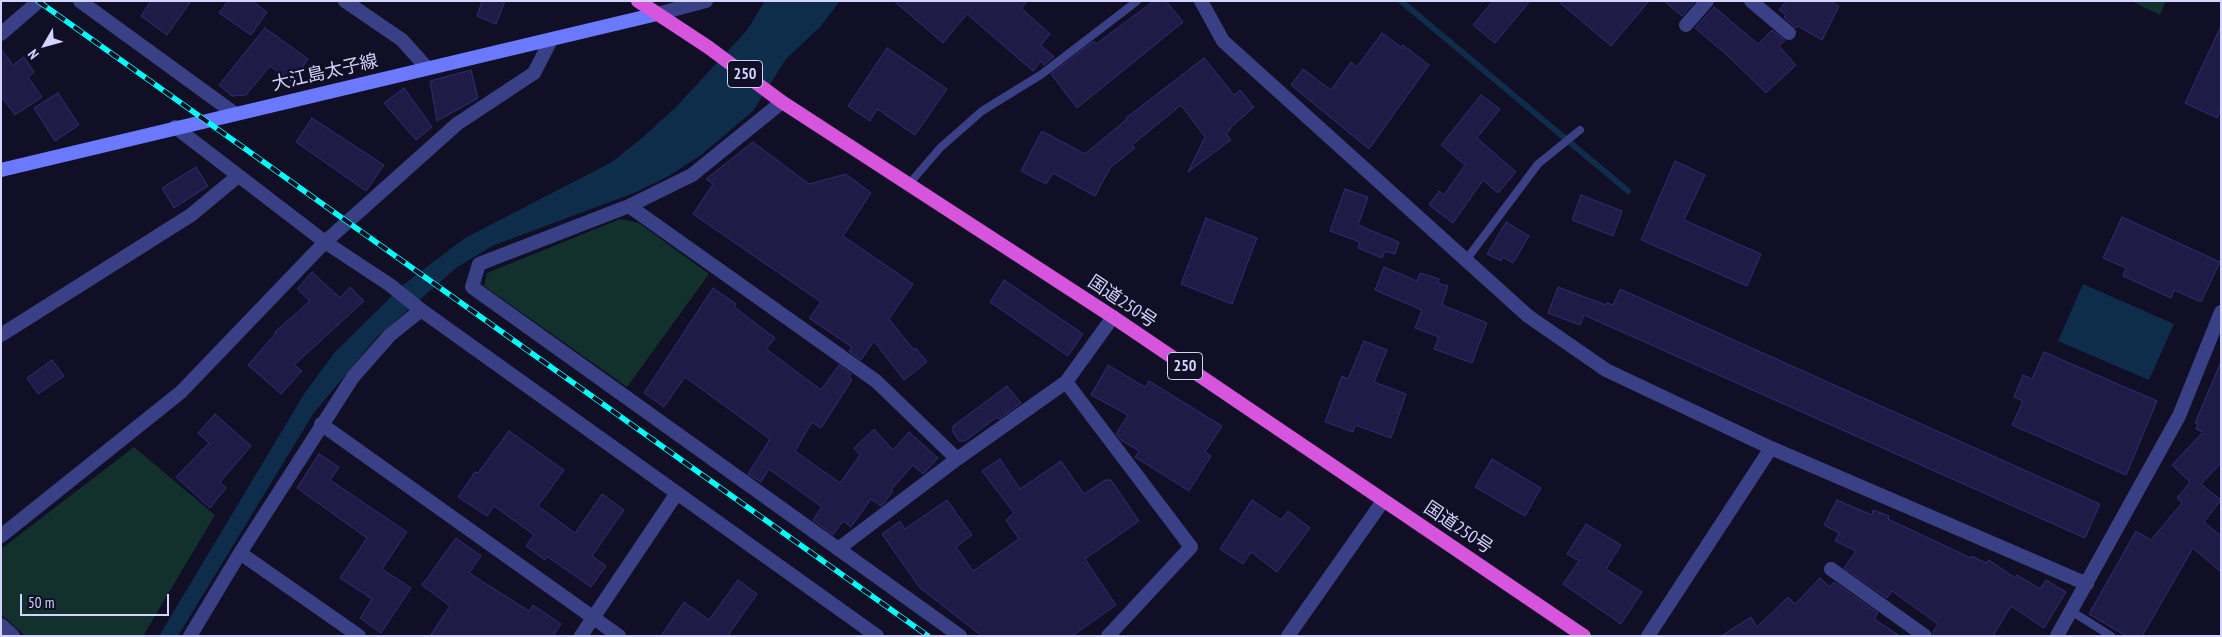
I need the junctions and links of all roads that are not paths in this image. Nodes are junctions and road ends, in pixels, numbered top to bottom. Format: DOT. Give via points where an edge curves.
graph roads {
  1 [pos="39,1"];
  2 [pos="80,1"];
  3 [pos="345,1"];
  4 [pos="638,1"];
  5 [pos="706,1"];
  6 [pos="1137,1"];
  7 [pos="1201,1"];
  8 [pos="1707,1"];
  9 [pos="1751,1"];
  10 [pos="657,14"];
  11 [pos="1686,25"];
  12 [pos="1788,32"];
  13 [pos="1,34"];
  14 [pos="551,40"];
  15 [pos="427,68"];
  16 [pos="782,102"];
  17 [pos="234,113"];
  18 [pos="175,127"];
  19 [pos="1580,130"];
  20 [pos="1,170"];
  21 [pos="238,176"];
  22 [pos="909,184"];
  23 [pos="629,206"];
  24 [pos="325,242"];
  25 [pos="1466,260"];
  26 [pos="421,310"];
  27 [pos="2221,312"];
  28 [pos="1113,317"];
  29 [pos="1,335"];
  30 [pos="1066,382"];
  31 [pos="321,424"];
  32 [pos="1771,448"];
  33 [pos="957,459"];
  34 [pos="677,493"];
  35 [pos="1383,501"];
  36 [pos="1,536"];
  37 [pos="838,549"];
  38 [pos="240,552"];
  39 [pos="1831,570"];
  40 [pos="2087,584"];
  41 [pos="2072,611"];
  42 [pos="593,618"];
  43 [pos="1,625"];
  44 [pos="13,636"];
  45 [pos="190,636"];
  46 [pos="360,636"];
  47 [pos="581,636"];
  48 [pos="618,636"];
  49 [pos="877,636"];
  50 [pos="960,636"];
  51 [pos="1108,636"];
  52 [pos="1288,636"];
  53 [pos="1584,636"];
  54 [pos="1648,636"];
  55 [pos="1925,636"];
  56 [pos="2057,636"];
  57 [pos="2110,636"];
  1 -- 13 [label="street"];
  2 -- 17 [label="street"];
  3 -- 15 [label="street" via="402,40"];
  4 -- 10 [label="highway, 国道250号 / 250"];
  5 -- 10 [label="street"];
  6 -- 22 [label="lane" via="1042,74 982,111 940,148"];
  7 -- 25 [label="street" via="1223,41"];
  8 -- 11 [label="street"];
  9 -- 12 [label="street"];
  10 -- 14 [label="main road, 大江島太子線"];
  10 -- 16 [label="highway, 国道250号 / 250"];
  14 -- 15 [label="main road, 大江島太子線"];
  14 -- 24 [label="street" via="534,73 457,124"];
  15 -- 17 [label="main road, 大江島太子線"];
  16 -- 22 [label="highway, 国道250号 / 250"];
  16 -- 23 [label="street" via="692,175"];
  17 -- 18 [label="main road, 大江島太子線"];
  18 -- 20 [label="main road, 大江島太子線"];
  18 -- 21 [label="street"];
  19 -- 25 [label="lane" via="1538,164"];
  21 -- 24 [label="street"];
  21 -- 29 [label="street" via="191,215"];
  22 -- 28 [label="highway, 国道250号 / 250"];
  23 -- 33 [label="street" via="876,381"];
  23 -- 37 [label="street" via="479,264 472,287"];
  24 -- 26 [label="street"];
  24 -- 36 [label="street" via="181,392"];
  25 -- 32 [label="street" via="1528,316 1606,370"];
  26 -- 31 [label="street" via="390,335 353,378"];
  26 -- 34 [label="street"];
  27 -- 40 [label="street" via="2179,416"];
  28 -- 30 [label="street"];
  28 -- 35 [label="highway, 国道250号 / 250"];
  30 -- 33 [label="street"];
  30 -- 51 [label="street" via="1191,547"];
  31 -- 38 [label="street"];
  31 -- 42 [label="street"];
  32 -- 40 [label="street"];
  32 -- 54 [label="street"];
  33 -- 37 [label="street"];
  34 -- 42 [label="street"];
  34 -- 49 [label="street"];
  35 -- 52 [label="street"];
  35 -- 53 [label="highway, 国道250号 / 250"];
  37 -- 50 [label="street"];
  38 -- 45 [label="street"];
  38 -- 46 [label="street"];
  39 -- 55 [label="street"];
  40 -- 41 [label="street"];
  41 -- 56 [label="street"];
  41 -- 57 [label="lane"];
  42 -- 47 [label="street"];
  42 -- 48 [label="street"];
  43 -- 44 [label="street"];
}
